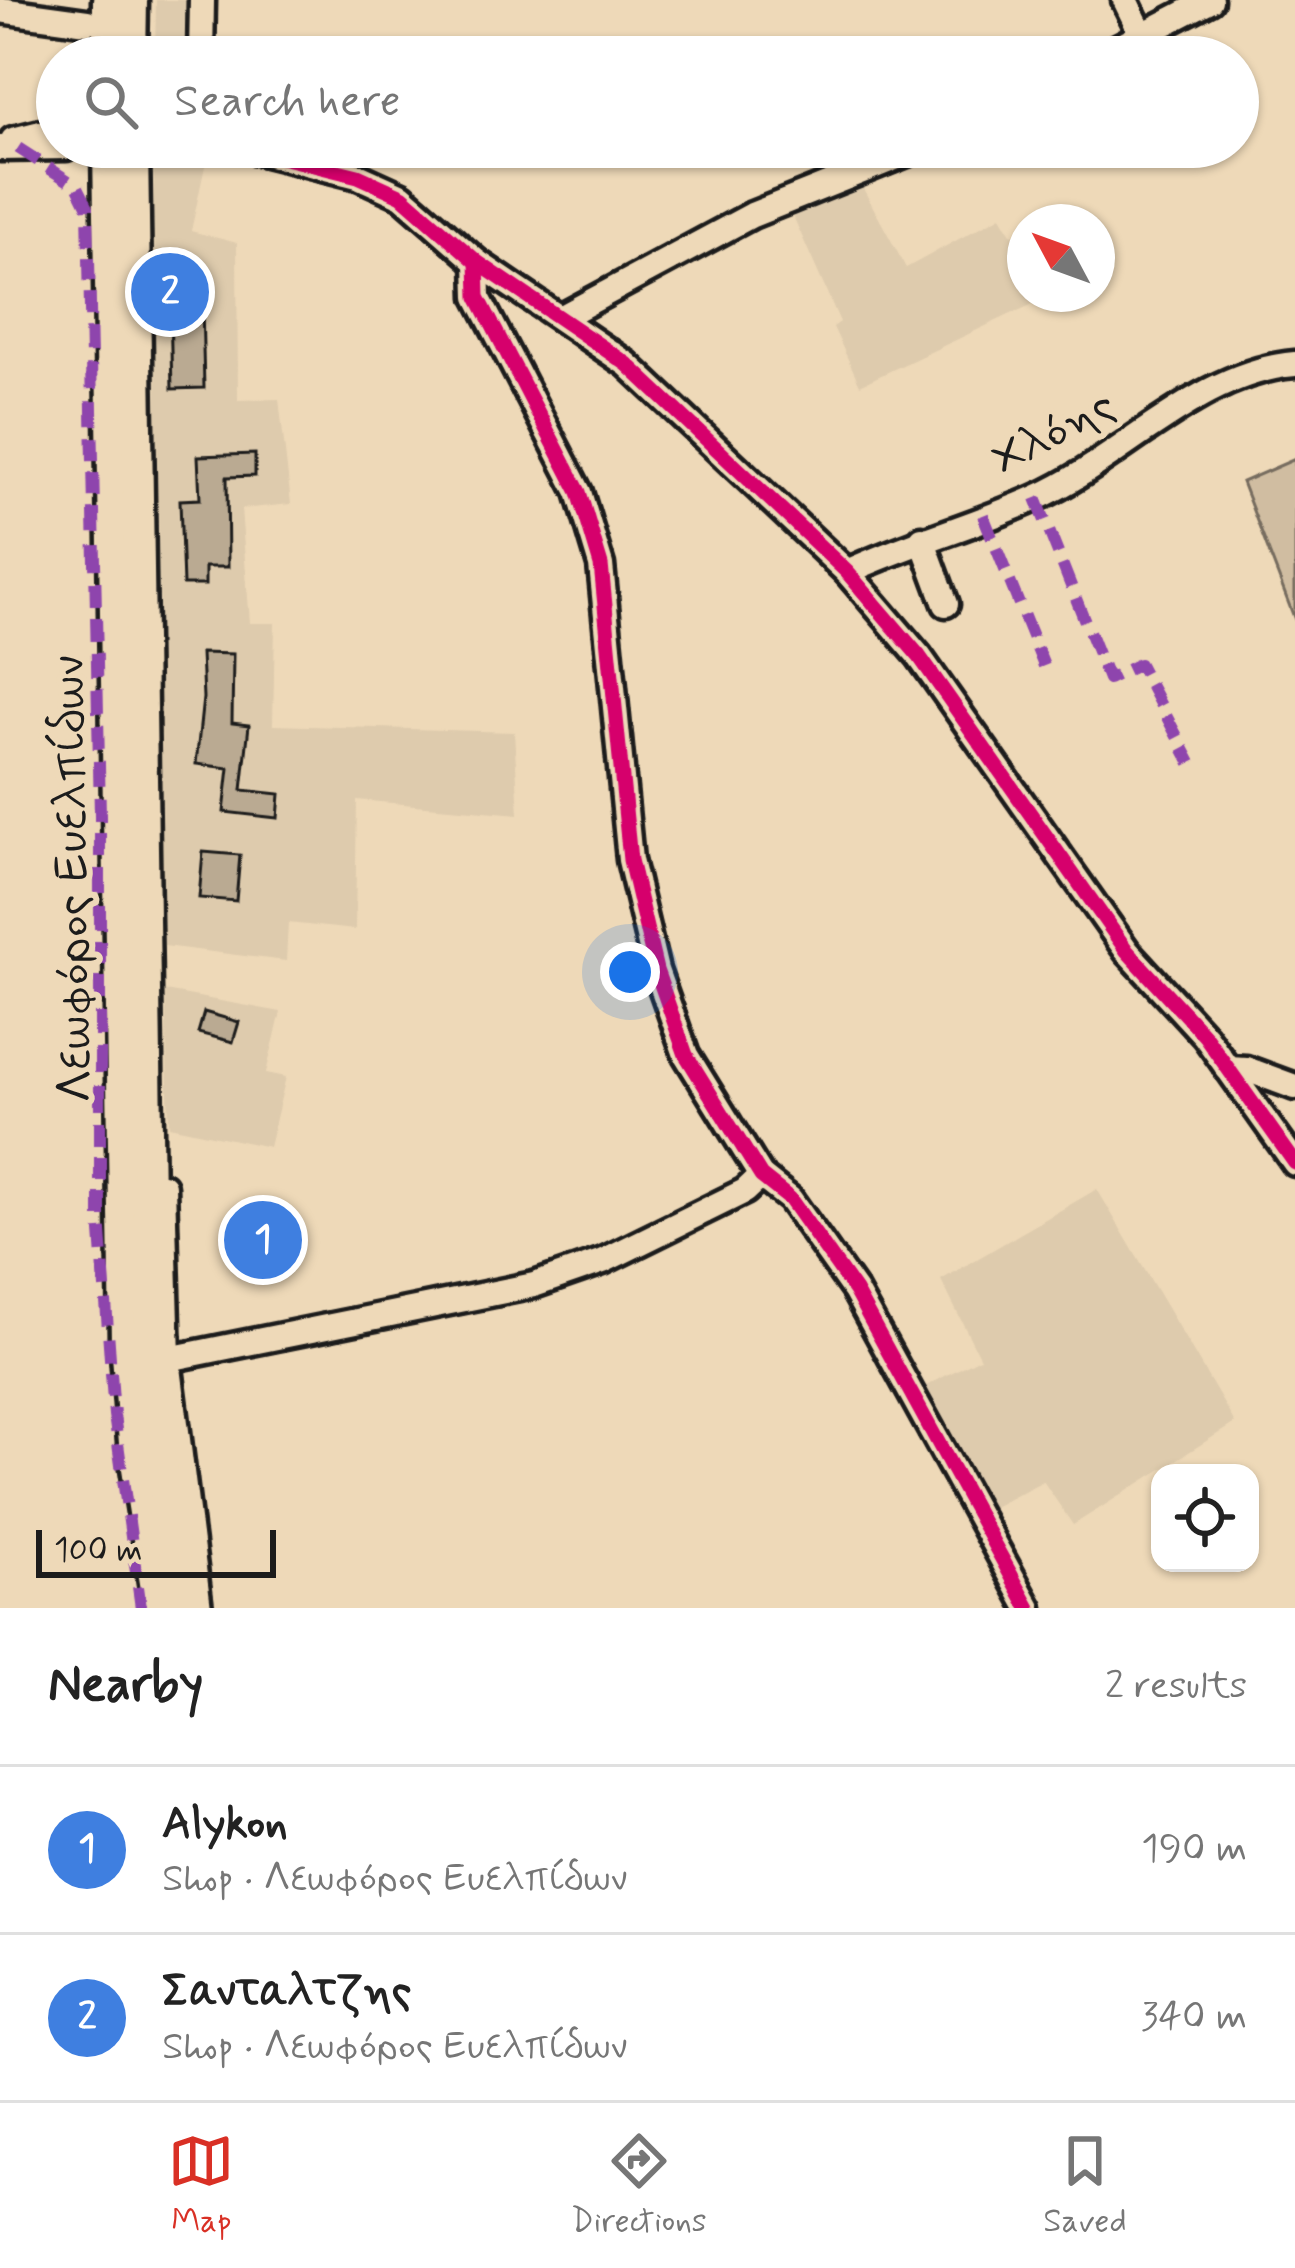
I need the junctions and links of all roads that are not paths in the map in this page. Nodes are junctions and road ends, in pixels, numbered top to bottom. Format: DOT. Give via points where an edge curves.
graph roads {
  1 [pos="132,0"];
  2 [pos="145,0"];
  3 [pos="202,0"];
  4 [pos="1125,0"];
  5 [pos="1210,0"];
  6 [pos="0,10"];
  7 [pos="97,11"];
  8 [pos="1142,35"];
  9 [pos="131,36"];
  10 [pos="144,36"];
  11 [pos="201,36"];
  12 [pos="36,136"];
  13 [pos="0,147"];
  14 [pos="36,147"];
  15 [pos="108,168"];
  16 [pos="133,168"];
  17 [pos="146,168"];
  18 [pos="326,168"];
  19 [pos="870,168"];
  20 [pos="477,262"];
  21 [pos="562,317"];
  22 [pos="1295,364"];
  23 [pos="922,539"];
  24 [pos="847,572"];
  25 [pos="946,604"];
  26 [pos="1227,1068"];
  27 [pos="1295,1087"];
  28 [pos="1295,1163"];
  29 [pos="761,1176"];
  30 [pos="168,1359"];
  31 [pos="159,1608"];
  32 [pos="183,1608"];
  33 [pos="199,1608"];
  34 [pos="1029,1608"];
  1 -- 9 [label="main road"];
  2 -- 10 [label="street"];
  3 -- 11 [label="street"];
  4 -- 8 [label="street"];
  5 -- 8 [label="street"];
  6 -- 7 [label="street"];
  12 -- 13 [label="street"];
  13 -- 14 [label="street"];
  15 -- 31 [label="main road, Λεωφόρος Ευελπίδων" via="125,1342"];
  16 -- 32 [label="main road, Λεωφόρος Ευελπίδων" via="151,1360"];
  17 -- 30 [label="street"];
  18 -- 20 [label="street" via="402,196"];
  19 -- 21 [label="street" via="752,215"];
  20 -- 21 [label="street"];
  20 -- 29 [label="street" via="478,297 579,492 601,565 630,860 656,970 686,1055"];
  21 -- 24 [label="street" via="627,364"];
  22 -- 23 [label="street, Χλόης" via="1262,366 1036,498"];
  23 -- 24 [label="street, Χλόης"];
  23 -- 25 [label="street"];
  24 -- 26 [label="street" via="919,656 1127,951"];
  26 -- 27 [label="street"];
  26 -- 28 [label="street"];
  29 -- 30 [label="street" via="603,1261 534,1285"];
  29 -- 34 [label="street" via="790,1198 855,1291"];
  30 -- 33 [label="street"];
}
